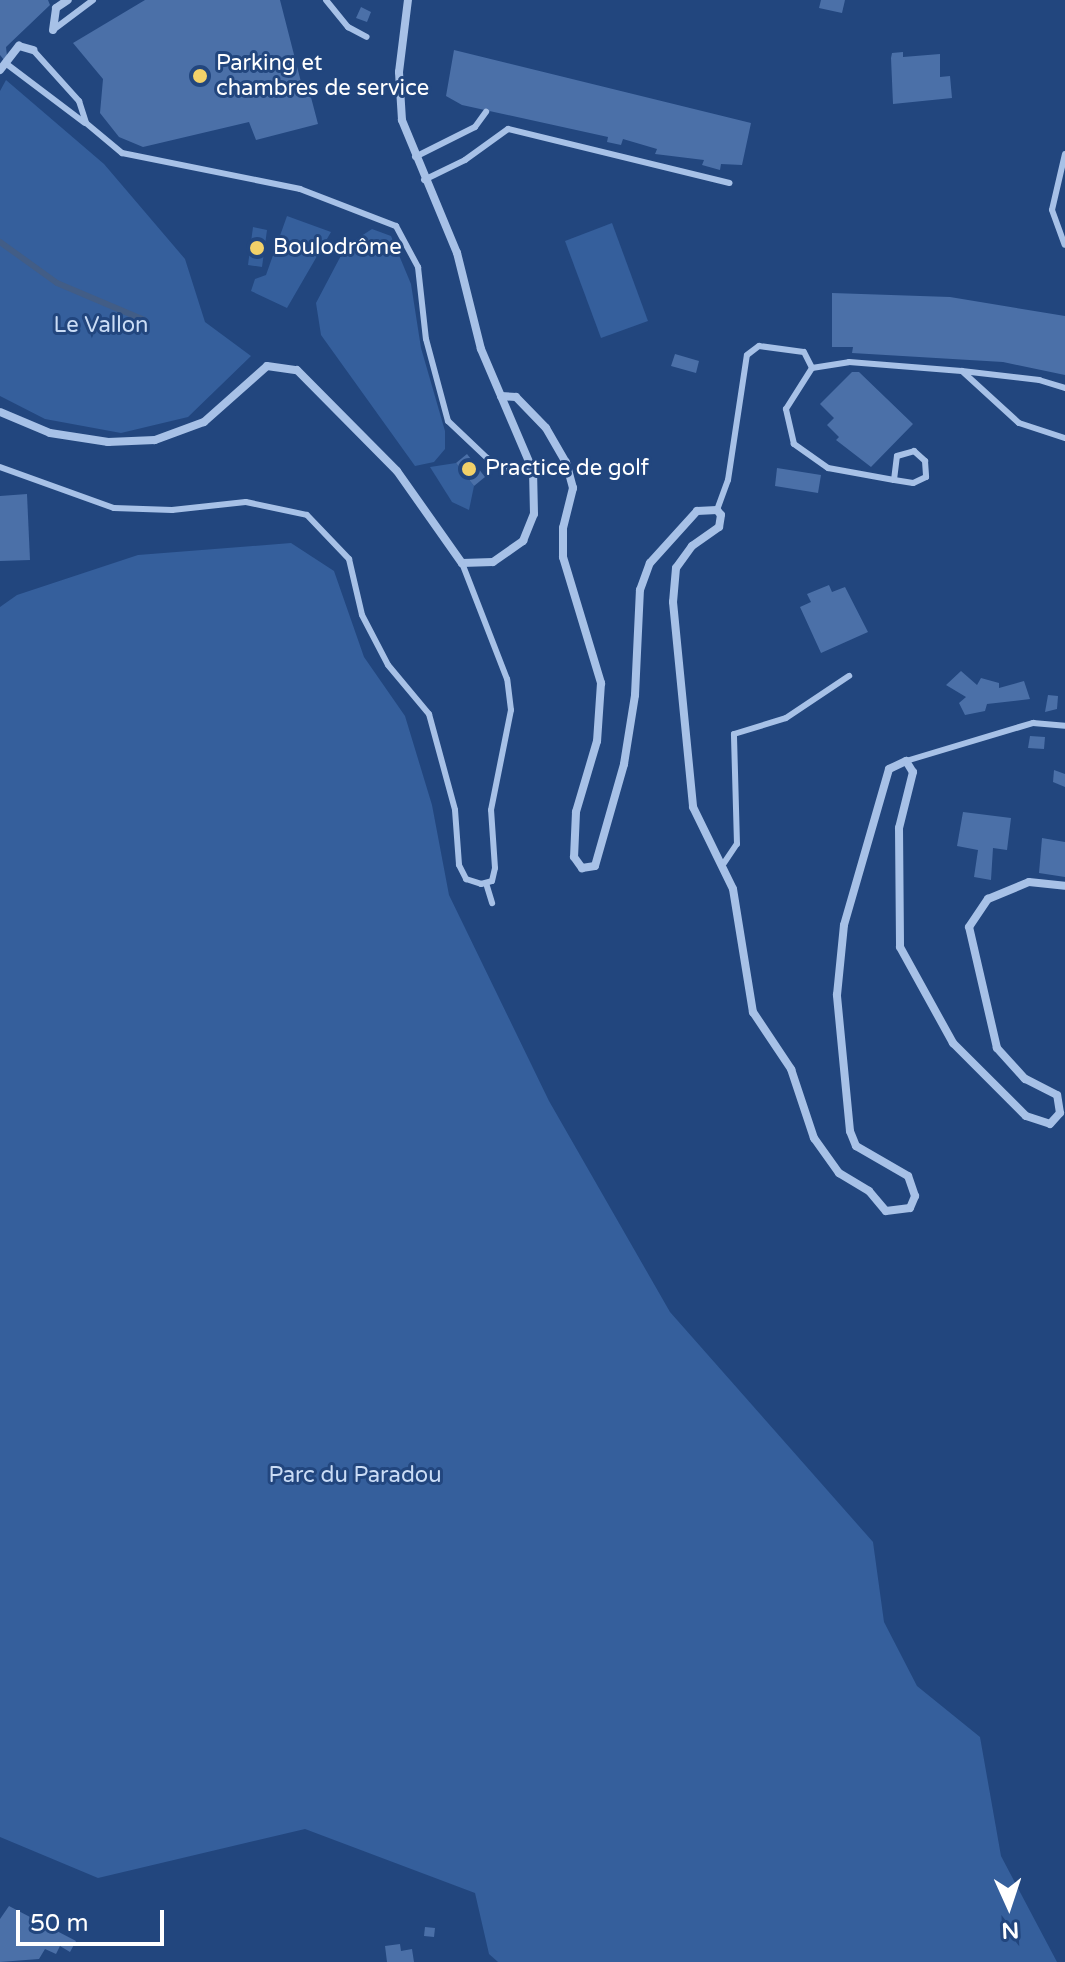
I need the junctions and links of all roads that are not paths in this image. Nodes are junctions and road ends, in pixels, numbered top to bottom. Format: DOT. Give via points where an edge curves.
graph roads {
  1 [pos="68,0"];
  2 [pos="93,0"];
  3 [pos="326,0"];
  4 [pos="408,0"];
  5 [pos="53,30"];
  6 [pos="367,37"];
  7 [pos="33,50"];
  8 [pos="4,67"];
  9 [pos="486,112"];
  10 [pos="86,123"];
  11 [pos="1065,154"];
  12 [pos="415,157"];
  13 [pos="424,180"];
  14 [pos="729,183"];
  15 [pos="1065,245"];
  16 [pos="812,368"];
  17 [pos="962,371"];
  18 [pos="1065,388"];
  19 [pos="501,396"];
  20 [pos="0,412"];
  21 [pos="1065,438"];
  22 [pos="0,467"];
  23 [pos="533,471"];
  24 [pos="894,480"];
  25 [pos="717,510"];
  26 [pos="462,563"];
  27 [pos="849,676"];
  28 [pos="1065,726"];
  29 [pos="906,761"];
  30 [pos="724,863"];
  31 [pos="486,883"];
  32 [pos="1065,886"];
  33 [pos="492,903"];
  1 -- 5 [label="street" via="56,8"];
  2 -- 5 [label="lane"];
  3 -- 6 [label="lane" via="348,27"];
  4 -- 12 [label="street" via="398,92"];
  7 -- 8 [label="street" via="19,46"];
  7 -- 10 [label="lane" via="79,101"];
  8 -- 10 [label="lane"];
  9 -- 12 [label="lane" via="475,127"];
  10 -- 23 [label="lane" via="122,153 300,189 396,226 418,267 426,339 448,421 487,458 506,468"];
  11 -- 15 [label="lane" via="1052,210"];
  12 -- 13 [label="street"];
  13 -- 14 [label="lane" via="465,160 508,129"];
  13 -- 19 [label="street" via="457,253 481,349"];
  16 -- 17 [label="lane" via="849,362"];
  16 -- 24 [label="lane" via="786,409 794,444 828,468"];
  16 -- 25 [label="lane" via="804,352 759,346 747,355 728,480"];
  17 -- 18 [label="lane"];
  17 -- 21 [label="lane" via="1019,423"];
  19 -- 23 [label="street"];
  19 -- 25 [label="street" via="516,397 546,428 566,462 573,488 563,528 563,557 601,683 597,741 576,812 574,857 582,868 595,866 624,764 635,695 640,590 650,563 697,511"];
  20 -- 26 [label="street" via="50,433 108,442 155,440 204,422 267,366 297,370 397,471"];
  22 -- 31 [label="lane" via="114,508 172,510 246,502 307,515 349,559 368,628 388,665 429,714 455,810 459,865 466,879"];
  23 -- 26 [label="street" via="534,514 523,541 493,562"];
  24 -- 24 [label="lane" via="913,483 926,477 925,461 914,451 897,456"];
  25 -- 30 [label="street" via="719,527 692,546 676,568 673,602 693,807"];
  26 -- 31 [label="lane" via="507,679 511,710 491,810 495,868 492,881"];
  27 -- 30 [label="lane" via="786,718 734,734 737,844"];
  28 -- 29 [label="lane" via="1033,723"];
  29 -- 30 [label="street" via="889,769 880,791 844,925 837,995 850,1131 856,1146 908,1176 915,1196 910,1208 886,1211 869,1191 839,1173 814,1138 791,1069 753,1012"];
  29 -- 32 [label="street" via="913,772 899,828 900,947 953,1043 1026,1116 1050,1124 1060,1113 1057,1095 1025,1079 997,1048 969,927 988,899 1029,882"];
  31 -- 33 [label="lane"];
}
